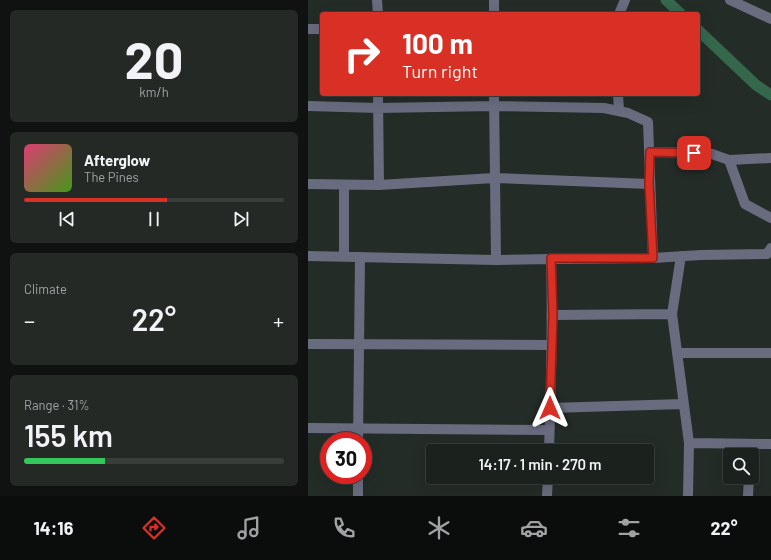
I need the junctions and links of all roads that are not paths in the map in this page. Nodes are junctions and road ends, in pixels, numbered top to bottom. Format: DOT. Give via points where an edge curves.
graph roads {
  1 [pos="377,0"];
  2 [pos="494,0"];
  3 [pos="625,0"];
  4 [pos="730,0"];
  5 [pos="378,12"];
  6 [pos="494,12"];
  7 [pos="620,12"];
  8 [pos="771,18"];
  9 [pos="308,29"];
  10 [pos="320,29"];
  11 [pos="378,96"];
  12 [pos="494,96"];
  13 [pos="618,96"];
  14 [pos="308,106"];
  15 [pos="494,106"];
  16 [pos="378,108"];
  17 [pos="618,110"];
  18 [pos="650,152"];
  19 [pos="771,158"];
  20 [pos="729,160"];
  21 [pos="494,178"];
  22 [pos="308,184"];
  23 [pos="649,184"];
  24 [pos="344,185"];
  25 [pos="379,185"];
  26 [pos="771,218"];
  27 [pos="771,248"];
  28 [pos="344,255"];
  29 [pos="308,256"];
  30 [pos="681,256"];
  31 [pos="360,257"];
  32 [pos="551,258"];
  33 [pos="653,258"];
  34 [pos="496,260"];
  35 [pos="672,314"];
  36 [pos="553,315"];
  37 [pos="308,344"];
  38 [pos="358,345"];
  39 [pos="550,345"];
  40 [pos="677,353"];
  41 [pos="771,353"];
  42 [pos="683,404"];
  43 [pos="550,408"];
  44 [pos="308,428"];
  45 [pos="358,430"];
  46 [pos="549,430"];
  47 [pos="688,443"];
  48 [pos="549,444"];
  49 [pos="749,444"];
  50 [pos="771,444"];
  51 [pos="749,448"];
  52 [pos="358,484"];
  53 [pos="548,484"];
  54 [pos="749,484"];
  55 [pos="358,496"];
  56 [pos="547,496"];
  57 [pos="688,496"];
  58 [pos="748,496"];
  1 -- 5 [label="street"];
  2 -- 6 [label="street"];
  3 -- 7 [label="street"];
  4 -- 8 [label="street"];
  9 -- 10 [label="street"];
  11 -- 16 [label="street"];
  12 -- 15 [label="street"];
  13 -- 17 [label="street"];
  14 -- 16 [label="street"];
  15 -- 16 [label="street"];
  15 -- 17 [label="street"];
  15 -- 21 [label="street"];
  16 -- 25 [label="street"];
  17 -- 18 [label="street" via="648,122"];
  18 -- 20 [label="street" via="709,153"];
  18 -- 23 [label="street"];
  19 -- 20 [label="street"];
  20 -- 26 [label="street" via="745,204"];
  21 -- 23 [label="street"];
  21 -- 25 [label="street"];
  21 -- 34 [label="street"];
  22 -- 24 [label="street"];
  23 -- 33 [label="street"];
  24 -- 25 [label="street"];
  24 -- 28 [label="street"];
  27 -- 30 [label="street" via="767,254"];
  28 -- 29 [label="street"];
  28 -- 31 [label="street"];
  30 -- 33 [label="street"];
  30 -- 35 [label="street"];
  31 -- 34 [label="street"];
  31 -- 38 [label="street"];
  32 -- 33 [label="street"];
  32 -- 34 [label="street"];
  32 -- 36 [label="street"];
  35 -- 36 [label="street"];
  35 -- 40 [label="street"];
  36 -- 39 [label="street"];
  37 -- 38 [label="street"];
  38 -- 39 [label="street"];
  38 -- 45 [label="street"];
  39 -- 43 [label="street"];
  40 -- 41 [label="street"];
  40 -- 42 [label="street"];
  42 -- 43 [label="street"];
  42 -- 47 [label="street"];
  43 -- 46 [label="street"];
  44 -- 45 [label="street"];
  45 -- 46 [label="street"];
  46 -- 48 [label="street"];
  47 -- 49 [label="street"];
  47 -- 57 [label="street"];
  49 -- 50 [label="street"];
  49 -- 51 [label="street"];
  52 -- 55 [label="street"];
  53 -- 56 [label="street"];
  54 -- 58 [label="street"];
}
